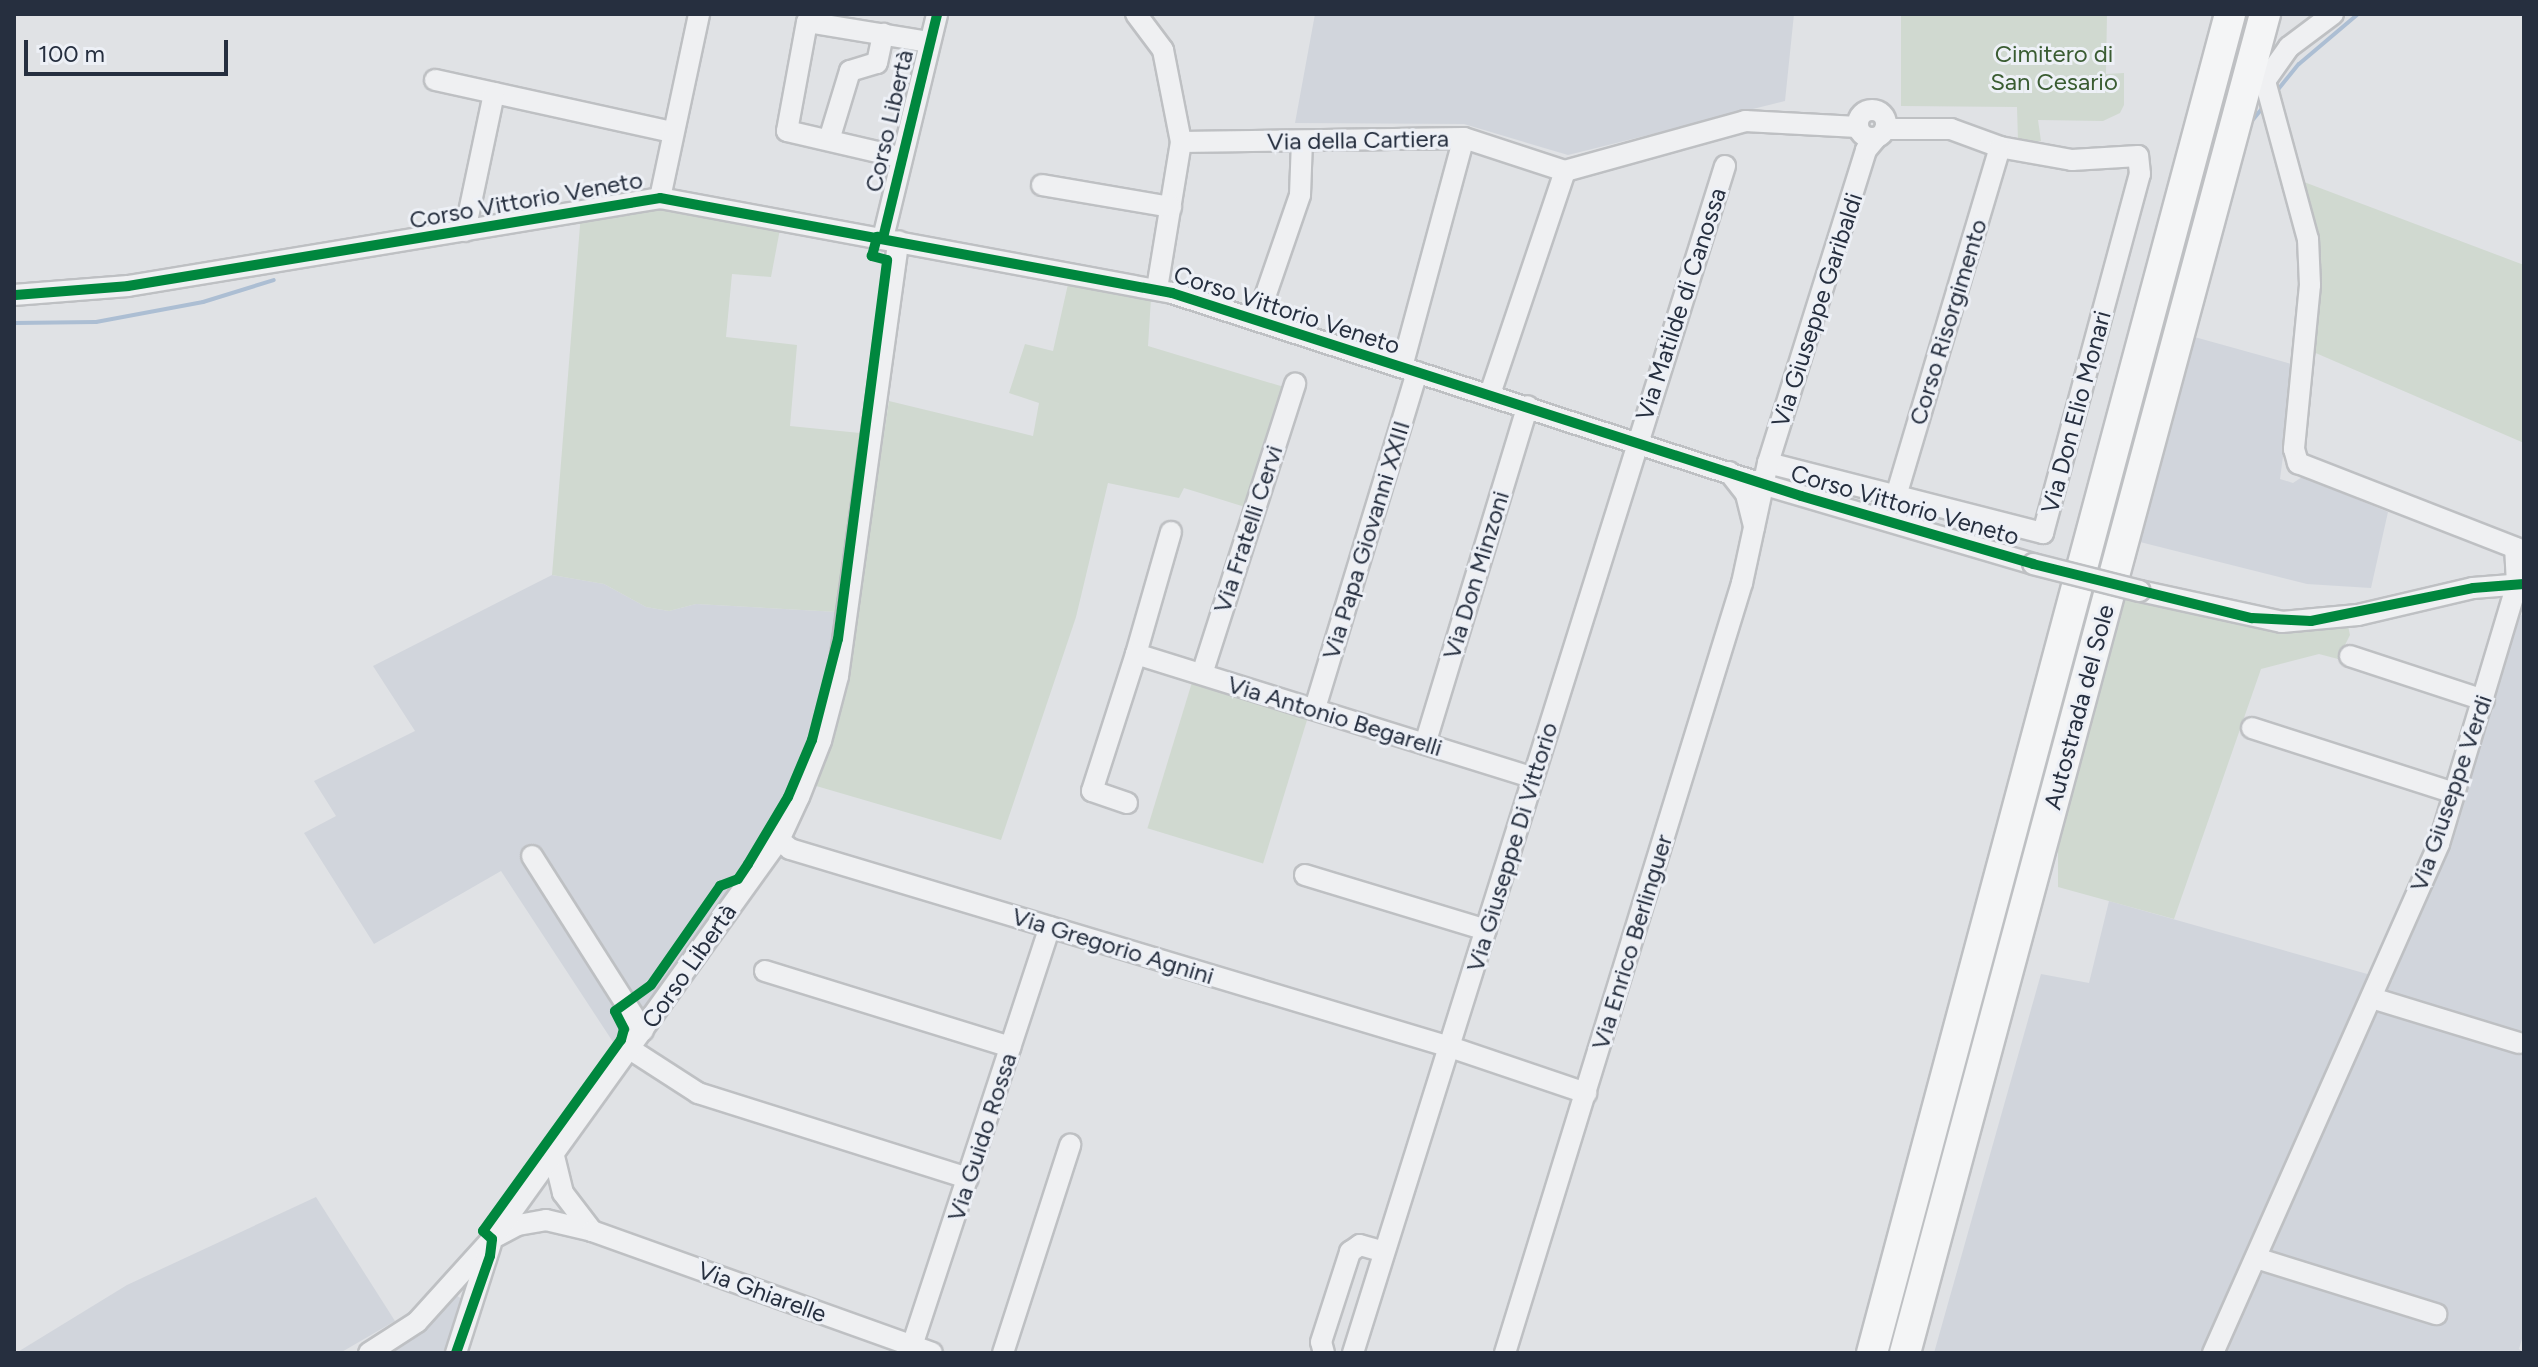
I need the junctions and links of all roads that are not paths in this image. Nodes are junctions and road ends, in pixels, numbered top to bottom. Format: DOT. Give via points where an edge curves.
graph roads {
  1 [pos="699,14"];
  2 [pos="937,14"];
  3 [pos="1136,14"];
  4 [pos="2230,14"];
  5 [pos="2265,14"];
  6 [pos="2333,14"];
  7 [pos="883,34"];
  8 [pos="929,42"];
  9 [pos="435,80"];
  10 [pos="494,93"];
  11 [pos="1873,131"];
  12 [pos="672,132"];
  13 [pos="1464,138"];
  14 [pos="829,140"];
  15 [pos="1302,141"];
  16 [pos="1181,142"];
  17 [pos="2000,147"];
  18 [pos="899,157"];
  19 [pos="1725,166"];
  20 [pos="1565,171"];
  21 [pos="1042,185"];
  22 [pos="660,198"];
  23 [pos="1171,207"];
  24 [pos="465,231"];
  25 [pos="891,240"];
  26 [pos="1157,289"];
  27 [pos="14,295"];
  28 [pos="1257,320"];
  29 [pos="1410,370"];
  30 [pos="1295,384"];
  31 [pos="1490,394"];
  32 [pos="1528,406"];
  33 [pos="1637,442"];
  34 [pos="1768,463"];
  35 [pos="1729,472"];
  36 [pos="1765,485"];
  37 [pos="1801,496"];
  38 [pos="1896,496"];
  39 [pos="1755,531"];
  40 [pos="1171,532"];
  41 [pos="2520,549"];
  42 [pos="2520,584"];
  43 [pos="1136,654"];
  44 [pos="2350,656"];
  45 [pos="1202,674"];
  46 [pos="2484,700"];
  47 [pos="1315,708"];
  48 [pos="2252,728"];
  49 [pos="1425,744"];
  50 [pos="1533,778"];
  51 [pos="2455,793"];
  52 [pos="1127,803"];
  53 [pos="779,840"];
  54 [pos="532,856"];
  55 [pos="1305,875"];
  56 [pos="1050,927"];
  57 [pos="1486,930"];
  58 [pos="765,971"];
  59 [pos="2372,998"];
  60 [pos="643,1031"];
  61 [pos="2519,1043"];
  62 [pos="1011,1047"];
  63 [pos="1450,1047"];
  64 [pos="630,1049"];
  65 [pos="1586,1093"];
  66 [pos="1070,1145"];
  67 [pos="553,1152"];
  68 [pos="968,1178"];
  69 [pos="527,1189"];
  70 [pos="563,1193"];
  71 [pos="546,1220"];
  72 [pos="592,1231"];
  73 [pos="492,1239"];
  74 [pos="1384,1252"];
  75 [pos="2256,1258"];
  76 [pos="2436,1314"];
  77 [pos="922,1350"];
  78 [pos="369,1353"];
  79 [pos="456,1353"];
  80 [pos="1003,1353"];
  81 [pos="1324,1353"];
  82 [pos="1353,1353"];
  83 [pos="1505,1353"];
  84 [pos="1872,1353"];
  85 [pos="1905,1353"];
  86 [pos="2213,1353"];
  1 -- 12 [label="street"];
  2 -- 8 [label="street, Corso Libertà"];
  3 -- 16 [label="street" via="1163,50"];
  4 -- 84 [label="highway, Autostrada del Sole"];
  5 -- 85 [label="highway, Autostrada del Sole"];
  6 -- 41 [label="street" via="2270,67 2269,99 2308,239 2310,285 2294,449 2298,463"];
  7 -- 8 [label="street"];
  7 -- 14 [label="street" via="877,63 850,71"];
  7 -- 14 [label="street" via="807,22 787,131"];
  8 -- 18 [label="street, Corso Libertà"];
  9 -- 10 [label="street"];
  10 -- 12 [label="street"];
  10 -- 24 [label="street"];
  11 -- 17 [label="street" via="1951,129"];
  11 -- 20 [label="street" via="1745,121"];
  11 -- 34 [label="street, Via Giuseppe Garibaldi"];
  12 -- 22 [label="street"];
  13 -- 16 [label="street, Via della Cartiera"];
  13 -- 20 [label="street, Via della Cartiera"];
  13 -- 29 [label="street, Via Papa Giovanni XXIII"];
  14 -- 18 [label="street"];
  15 -- 28 [label="street" via="1300,195"];
  16 -- 23 [label="street"];
  17 -- 38 [label="street, Corso Risorgimento"];
  17 -- 38 [label="street, Via Don Elio Monari" via="2072,160 2138,156 2140,174 2043,533"];
  18 -- 25 [label="street, Corso Libertà"];
  19 -- 33 [label="street, Via Matilde di Canossa"];
  20 -- 31 [label="street"];
  21 -- 23 [label="street"];
  22 -- 24 [label="street, Corso Vittorio Veneto"];
  22 -- 25 [label="street, Corso Vittorio Veneto"];
  23 -- 26 [label="street"];
  24 -- 27 [label="street, Corso Vittorio Veneto" via="128,286"];
  25 -- 26 [label="street, Corso Vittorio Veneto"];
  25 -- 53 [label="street, Corso Libertà" via="838,676 821,741"];
  26 -- 28 [label="street, Corso Vittorio Veneto"];
  28 -- 29 [label="street, Corso Vittorio Veneto"];
  29 -- 31 [label="street, Corso Vittorio Veneto"];
  29 -- 47 [label="street, Via Papa Giovanni XXIII"];
  30 -- 45 [label="street, Via Fratelli Cervi"];
  31 -- 32 [label="street, Corso Vittorio Veneto"];
  32 -- 33 [label="street, Corso Vittorio Veneto"];
  32 -- 49 [label="street, Via Don Minzoni"];
  33 -- 35 [label="street, Corso Vittorio Veneto"];
  33 -- 50 [label="street, Via Giuseppe Di Vittorio"];
  34 -- 36 [label="street, Via Giuseppe Garibaldi"];
  34 -- 38 [label="street, Via Don Elio Monari"];
  35 -- 36 [label="street, Corso Vittorio Veneto"];
  35 -- 39 [label="street" via="1746,494"];
  36 -- 37 [label="street, Corso Vittorio Veneto"];
  36 -- 39 [label="street, Via Enrico Berlinguer"];
  37 -- 39 [label="street, Via Enrico Berlinguer" via="1774,508"];
  37 -- 42 [label="street, Corso Vittorio Veneto, bridge" via="2033,564 2282,622 2358,615"];
  39 -- 65 [label="street, Via Enrico Berlinguer"];
  40 -- 43 [label="street"];
  41 -- 42 [label="street, Via Giuseppe Verdi"];
  42 -- 46 [label="street, Via Giuseppe Verdi"];
  43 -- 45 [label="street, Via Antonio Begarelli"];
  43 -- 52 [label="street" via="1092,791"];
  44 -- 46 [label="street"];
  45 -- 47 [label="street, Via Antonio Begarelli"];
  46 -- 51 [label="street, Via Giuseppe Verdi"];
  47 -- 49 [label="street, Via Antonio Begarelli"];
  48 -- 51 [label="street"];
  49 -- 50 [label="street, Via Antonio Begarelli"];
  50 -- 57 [label="street, Via Giuseppe Di Vittorio"];
  51 -- 59 [label="street, Via Giuseppe Verdi" via="2439,844"];
  53 -- 56 [label="street, Via Gregorio Agnini" via="790,849"];
  53 -- 60 [label="street, Corso Libertà"];
  54 -- 60 [label="street"];
  55 -- 57 [label="street"];
  56 -- 62 [label="street, Via Guido Rossa"];
  56 -- 63 [label="street, Via Gregorio Agnini"];
  57 -- 63 [label="street, Via Giuseppe Di Vittorio"];
  58 -- 62 [label="street"];
  59 -- 61 [label="street"];
  59 -- 75 [label="street, Via Giuseppe Verdi"];
  60 -- 64 [label="street, Corso Libertà"];
  62 -- 68 [label="street, Via Guido Rossa"];
  63 -- 65 [label="street, Via Gregorio Agnini"];
  63 -- 74 [label="street, Via Giuseppe Di Vittorio"];
  64 -- 67 [label="street, Corso Libertà"];
  64 -- 68 [label="street" via="698,1093"];
  65 -- 83 [label="street, Via Enrico Berlinguer"];
  66 -- 80 [label="street"];
  67 -- 69 [label="street, Corso Libertà"];
  67 -- 70 [label="street"];
  68 -- 77 [label="street, Via Guido Rossa"];
  69 -- 70 [label="street" via="547,1186"];
  69 -- 71 [label="street"];
  69 -- 73 [label="street, Corso Libertà"];
  70 -- 72 [label="street"];
  71 -- 72 [label="street, Via Ghiarelle"];
  71 -- 73 [label="street, Via Ghiarelle" via="518,1225"];
  72 -- 77 [label="street, Via Ghiarelle"];
  73 -- 78 [label="street" via="417,1322"];
  73 -- 79 [label="street"];
  74 -- 81 [label="street" via="1360,1245 1350,1252 1321,1342"];
  74 -- 82 [label="street, Via Giuseppe Di Vittorio"];
  75 -- 76 [label="street"];
  75 -- 86 [label="street, Via Giuseppe Verdi"];
}
